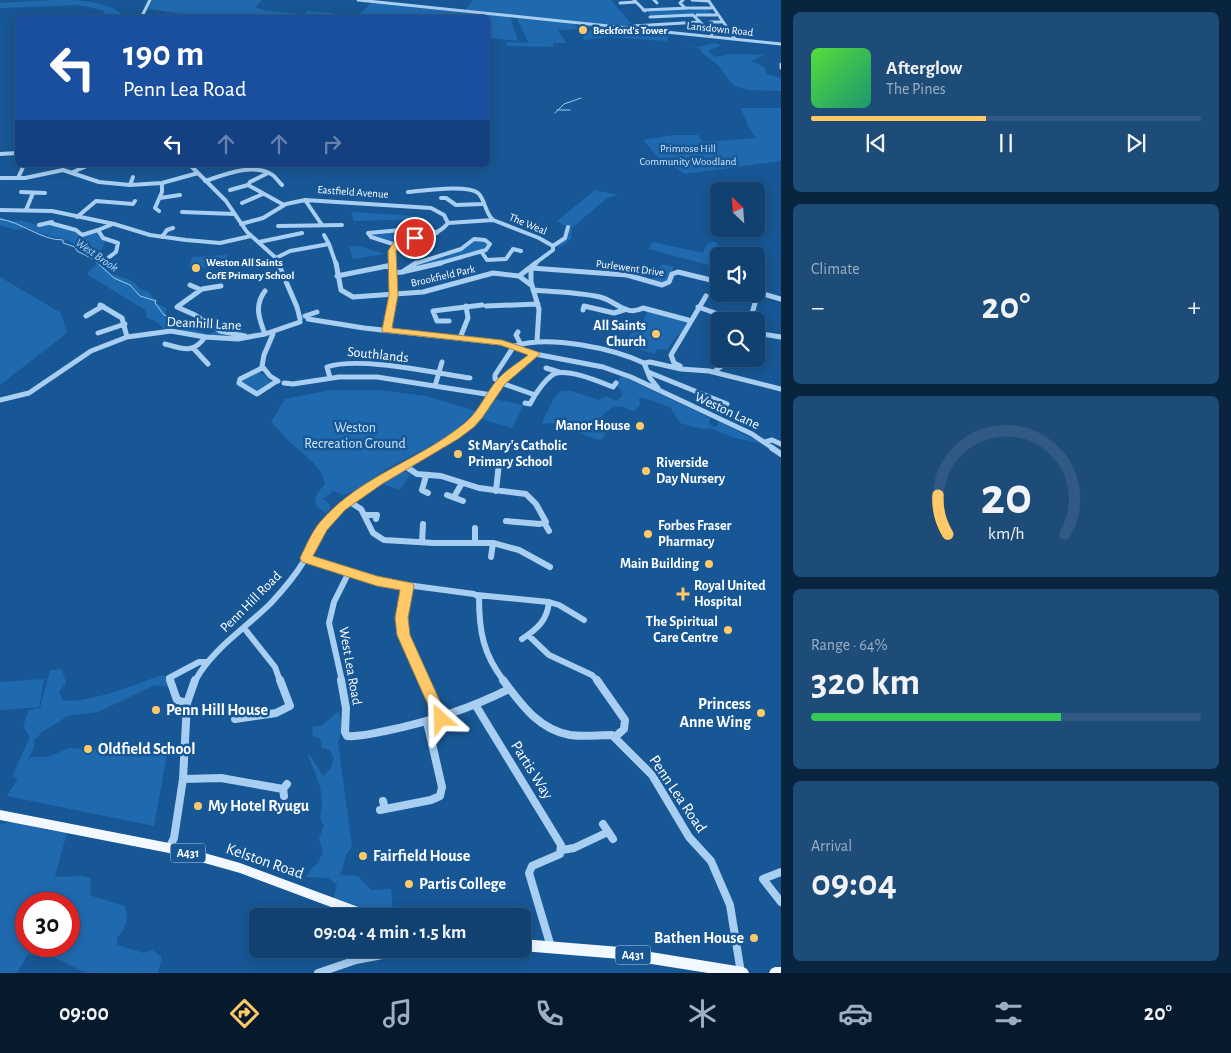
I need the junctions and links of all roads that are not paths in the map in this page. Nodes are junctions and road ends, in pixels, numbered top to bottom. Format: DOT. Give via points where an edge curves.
graph roads {
  1 [pos="150,0"];
  2 [pos="358,0"];
  3 [pos="692,0"];
  4 [pos="708,0"];
  5 [pos="635,1"];
  6 [pos="682,1"];
  7 [pos="657,2"];
  8 [pos="620,3"];
  9 [pos="685,8"];
  10 [pos="712,8"];
  11 [pos="665,9"];
  12 [pos="643,10"];
  13 [pos="698,14"];
  14 [pos="142,15"];
  15 [pos="716,15"];
  16 [pos="650,17"];
  17 [pos="700,22"];
  18 [pos="710,22"];
  19 [pos="722,22"];
  20 [pos="656,24"];
  21 [pos="636,26"];
  22 [pos="681,27"];
  23 [pos="660,30"];
  24 [pos="685,31"];
  25 [pos="712,34"];
  26 [pos="723,35"];
  27 [pos="735,39"];
  28 [pos="781,44"];
  29 [pos="781,64"];
  30 [pos="781,68"];
  31 [pos="15,153"];
  32 [pos="0,154"];
  33 [pos="23,167"];
  34 [pos="84,167"];
  35 [pos="192,167"];
  36 [pos="251,167"];
  37 [pos="252,171"];
  38 [pos="73,172"];
  39 [pos="198,173"];
  40 [pos="268,173"];
  41 [pos="133,177"];
  42 [pos="0,178"];
  43 [pos="18,178"];
  44 [pos="206,181"];
  45 [pos="162,183"];
  46 [pos="130,185"];
  47 [pos="248,185"];
  48 [pos="283,185"];
  49 [pos="230,190"];
  50 [pos="21,192"];
  51 [pos="408,192"];
  52 [pos="33,193"];
  53 [pos="45,193"];
  54 [pos="263,194"];
  55 [pos="180,195"];
  56 [pos="160,198"];
  57 [pos="441,198"];
  58 [pos="305,200"];
  59 [pos="135,201"];
  60 [pos="242,204"];
  61 [pos="482,204"];
  62 [pos="284,205"];
  63 [pos="0,210"];
  64 [pos="26,210"];
  65 [pos="159,211"];
  66 [pos="182,212"];
  67 [pos="235,214"];
  68 [pos="77,217"];
  69 [pos="493,220"];
  70 [pos="448,223"];
  71 [pos="114,224"];
  72 [pos="240,224"];
  73 [pos="39,225"];
  74 [pos="322,225"];
  75 [pos="342,225"];
  76 [pos="278,226"];
  77 [pos="568,227"];
  78 [pos="173,228"];
  79 [pos="98,230"];
  80 [pos="437,232"];
  81 [pos="302,233"];
  82 [pos="324,235"];
  83 [pos="251,236"];
  84 [pos="162,237"];
  85 [pos="258,242"];
  86 [pos="329,244"];
  87 [pos="396,245"];
  88 [pos="553,246"];
  89 [pos="481,251"];
  90 [pos="521,251"];
  91 [pos="108,258"];
  92 [pos="276,258"];
  93 [pos="392,265"];
  94 [pos="550,266"];
  95 [pos="531,268"];
  96 [pos="565,268"];
  97 [pos="587,269"];
  98 [pos="402,272"];
  99 [pos="392,273"];
  100 [pos="337,276"];
  101 [pos="519,276"];
  102 [pos="710,280"];
  103 [pos="218,285"];
  104 [pos="190,286"];
  105 [pos="532,288"];
  106 [pos="199,289"];
  107 [pos="265,291"];
  108 [pos="765,294"];
  109 [pos="394,295"];
  110 [pos="706,296"];
  111 [pos="781,299"];
  112 [pos="538,304"];
  113 [pos="466,306"];
  114 [pos="698,307"];
  115 [pos="583,310"];
  116 [pos="624,310"];
  117 [pos="317,312"];
  118 [pos="712,312"];
  119 [pos="89,316"];
  120 [pos="304,319"];
  121 [pos="688,320"];
  122 [pos="449,321"];
  123 [pos="125,324"];
  124 [pos="386,330"];
  125 [pos="272,332"];
  126 [pos="518,332"];
  127 [pos="98,333"];
  128 [pos="265,334"];
  129 [pos="765,334"];
  130 [pos="127,337"];
  131 [pos="205,337"];
  132 [pos="781,337"];
  133 [pos="246,338"];
  134 [pos="460,338"];
  135 [pos="536,341"];
  136 [pos="517,345"];
  137 [pos="168,346"];
  138 [pos="194,349"];
  139 [pos="535,354"];
  140 [pos="208,362"];
  141 [pos="442,362"];
  142 [pos="644,363"];
  143 [pos="720,367"];
  144 [pos="262,368"];
  145 [pos="546,368"];
  146 [pos="696,370"];
  147 [pos="559,372"];
  148 [pos="714,372"];
  149 [pos="439,374"];
  150 [pos="648,374"];
  151 [pos="330,378"];
  152 [pos="470,378"];
  153 [pos="639,381"];
  154 [pos="281,382"];
  155 [pos="501,382"];
  156 [pos="616,383"];
  157 [pos="436,386"];
  158 [pos="781,389"];
  159 [pos="664,393"];
  160 [pos="492,395"];
  161 [pos="535,395"];
  162 [pos="714,399"];
  163 [pos="0,400"];
  164 [pos="525,403"];
  165 [pos="727,404"];
  166 [pos="710,405"];
  167 [pos="765,442"];
  168 [pos="781,444"];
  169 [pos="781,454"];
  170 [pos="499,463"];
  171 [pos="405,466"];
  172 [pos="426,476"];
  173 [pos="462,483"];
  174 [pos="496,491"];
  175 [pos="428,493"];
  176 [pos="447,495"];
  177 [pos="454,497"];
  178 [pos="463,500"];
  179 [pos="348,502"];
  180 [pos="365,515"];
  181 [pos="376,519"];
  182 [pos="506,520"];
  183 [pos="423,524"];
  184 [pos="545,524"];
  185 [pos="475,528"];
  186 [pos="549,531"];
  187 [pos="422,542"];
  188 [pos="475,542"];
  189 [pos="494,543"];
  190 [pos="491,557"];
  191 [pos="306,558"];
  192 [pos="550,566"];
  193 [pos="349,572"];
  194 [pos="407,586"];
  195 [pos="477,595"];
  196 [pos="549,602"];
  197 [pos="584,620"];
  198 [pos="244,628"];
  199 [pos="207,662"];
  200 [pos="509,689"];
  201 [pos="187,703"];
  202 [pos="476,706"];
  203 [pos="235,719"];
  204 [pos="441,719"];
  205 [pos="427,722"];
  206 [pos="615,737"];
  207 [pos="183,779"];
  208 [pos="285,789"];
  209 [pos="382,807"];
  210 [pos="0,815"];
  211 [pos="603,824"];
  212 [pos="169,848"];
  213 [pos="562,850"];
  214 [pos="781,872"];
  215 [pos="781,902"];
  216 [pos="348,908"];
  217 [pos="531,946"];
  218 [pos="551,947"];
  219 [pos="367,958"];
  220 [pos="781,972"];
  221 [pos="318,973"];
  222 [pos="742,973"];
  223 [pos="775,973"];
  1 -- 14 [label="street"];
  2 -- 23 [label="street, Lansdown Road"];
  3 -- 4 [label="street"];
  4 -- 10 [label="street"];
  5 -- 8 [label="street"];
  5 -- 12 [label="street"];
  6 -- 9 [label="street" via="680,3"];
  7 -- 11 [label="street"];
  9 -- 10 [label="street"];
  9 -- 11 [label="street"];
  10 -- 15 [label="street"];
  11 -- 12 [label="street"];
  12 -- 16 [label="street"];
  13 -- 15 [label="street"];
  15 -- 19 [label="street"];
  16 -- 17 [label="street" via="692,15"];
  16 -- 20 [label="street"];
  17 -- 20 [label="street"];
  17 -- 25 [label="street"];
  18 -- 19 [label="street"];
  19 -- 27 [label="street"];
  20 -- 21 [label="street"];
  20 -- 23 [label="street"];
  22 -- 24 [label="street"];
  23 -- 24 [label="street"];
  23 -- 27 [label="street, Lansdown Road"];
  24 -- 25 [label="street"];
  25 -- 26 [label="street"];
  27 -- 28 [label="street, Lansdown Road"];
  29 -- 30 [label="street"];
  31 -- 32 [label="street"];
  33 -- 43 [label="street"];
  34 -- 38 [label="street"];
  35 -- 39 [label="street"];
  36 -- 37 [label="street"];
  37 -- 40 [label="street"];
  37 -- 44 [label="street" via="226,174"];
  38 -- 43 [label="street" via="57,170"];
  38 -- 46 [label="street" via="99,182"];
  39 -- 44 [label="street"];
  39 -- 45 [label="street"];
  40 -- 47 [label="street"];
  40 -- 48 [label="street"];
  41 -- 46 [label="street"];
  42 -- 43 [label="street"];
  44 -- 67 [label="street"];
  45 -- 46 [label="street"];
  45 -- 56 [label="street"];
  47 -- 49 [label="street"];
  47 -- 54 [label="street"];
  50 -- 52 [label="street"];
  51 -- 61 [label="street" via="472,191 478,193"];
  52 -- 53 [label="street"];
  52 -- 64 [label="street"];
  54 -- 60 [label="street"];
  54 -- 62 [label="street"];
  55 -- 56 [label="street"];
  56 -- 65 [label="street" via="155,208"];
  57 -- 61 [label="street" via="456,205"];
  58 -- 62 [label="street, Eastfield Avenue"];
  58 -- 70 [label="street, Eastfield Avenue" via="425,207 442,213"];
  58 -- 74 [label="street"];
  59 -- 68 [label="street" via="133,204 96,200"];
  61 -- 69 [label="street"];
  62 -- 72 [label="street, Eastfield Avenue" via="263,218"];
  63 -- 64 [label="street"];
  64 -- 68 [label="street" via="49,210"];
  66 -- 67 [label="street"];
  67 -- 72 [label="street"];
  68 -- 71 [label="street"];
  69 -- 70 [label="street, The Weal"];
  69 -- 88 [label="street, The Weal"];
  70 -- 80 [label="street"];
  71 -- 79 [label="street"];
  71 -- 84 [label="street"];
  72 -- 83 [label="street"];
  73 -- 79 [label="street" via="52,222 82,234"];
  74 -- 75 [label="street"];
  74 -- 76 [label="street"];
  77 -- 88 [label="street" via="566,238"];
  78 -- 84 [label="street"];
  79 -- 91 [label="street" via="103,238 118,244 115,255"];
  80 -- 87 [label="street"];
  80 -- 87 [label="street" via="423,228 368,233"];
  81 -- 85 [label="street"];
  82 -- 86 [label="street, Brookfield Park"];
  83 -- 84 [label="street" via="213,243"];
  83 -- 85 [label="street"];
  85 -- 92 [label="street"];
  86 -- 92 [label="street" via="290,251"];
  86 -- 100 [label="street, Brookfield Park"];
  87 -- 93 [label="street" via="392,251"];
  88 -- 95 [label="street, The Weal" via="553,250"];
  89 -- 90 [label="street" via="487,260 493,261 506,258 513,249"];
  89 -- 98 [label="street" via="433,267"];
  89 -- 98 [label="street" via="488,249 490,242 474,239 461,249 418,262"];
  92 -- 120 [label="street"];
  93 -- 99 [label="street"];
  93 -- 100 [label="street"];
  94 -- 96 [label="street"];
  95 -- 96 [label="street, Purlewent Drive"];
  95 -- 101 [label="street, The Weal"];
  95 -- 105 [label="street"];
  96 -- 97 [label="street"];
  96 -- 102 [label="street, Purlewent Drive" via="627,275 662,284 669,282 672,274 678,272"];
  98 -- 99 [label="street"];
  99 -- 109 [label="street"];
  100 -- 109 [label="street, Brookfield Park" via="341,290 348,296"];
  101 -- 105 [label="street, Brookfield Park"];
  101 -- 109 [label="street, Brookfield Park" via="493,273 434,290"];
  103 -- 106 [label="street"];
  104 -- 106 [label="street"];
  105 -- 112 [label="street"];
  105 -- 116 [label="street" via="599,297"];
  106 -- 133 [label="street" via="175,306 220,331"];
  107 -- 128 [label="street" via="258,310"];
  108 -- 111 [label="street"];
  109 -- 124 [label="street"];
  110 -- 114 [label="street"];
  112 -- 113 [label="street"];
  112 -- 135 [label="street"];
  113 -- 122 [label="street" via="433,311 436,321"];
  113 -- 134 [label="street" via="468,318"];
  114 -- 118 [label="street"];
  114 -- 146 [label="street" via="671,355 676,365"];
  115 -- 116 [label="street" via="584,306 617,313"];
  116 -- 121 [label="street" via="634,312 645,308"];
  117 -- 120 [label="street"];
  119 -- 123 [label="street" via="101,306 122,318"];
  120 -- 124 [label="street"];
  120 -- 125 [label="street, Deanhill Lane"];
  123 -- 127 [label="street"];
  123 -- 130 [label="street"];
  124 -- 134 [label="street"];
  125 -- 128 [label="street, Deanhill Lane"];
  125 -- 144 [label="street"];
  126 -- 136 [label="street"];
  128 -- 133 [label="street, Deanhill Lane"];
  129 -- 132 [label="street"];
  130 -- 131 [label="street, Deanhill Lane" via="171,331"];
  130 -- 163 [label="street, Deanhill Lane" via="91,351 29,393"];
  131 -- 133 [label="street, Deanhill Lane"];
  131 -- 138 [label="street"];
  134 -- 136 [label="street"];
  135 -- 136 [label="street"];
  135 -- 142 [label="street" via="596,348"];
  136 -- 139 [label="street, Weston Lane"];
  136 -- 155 [label="street, Penn Hill Road" via="495,375 495,379"];
  137 -- 138 [label="street"];
  138 -- 140 [label="street"];
  139 -- 153 [label="street, Weston Lane" via="603,367"];
  139 -- 155 [label="street"];
  141 -- 149 [label="street"];
  142 -- 146 [label="street"];
  142 -- 150 [label="street"];
  143 -- 148 [label="street"];
  144 -- 154 [label="street" via="268,376"];
  144 -- 154 [label="street, Southlands" via="242,378 239,383 257,394"];
  145 -- 147 [label="street"];
  146 -- 148 [label="street"];
  147 -- 156 [label="street" via="613,387"];
  147 -- 161 [label="street" via="552,375"];
  148 -- 158 [label="street"];
  149 -- 151 [label="street, Southlands" via="378,365 335,363 327,367"];
  149 -- 152 [label="street, Southlands"];
  149 -- 157 [label="street"];
  150 -- 153 [label="street" via="645,380"];
  150 -- 159 [label="street"];
  150 -- 162 [label="street"];
  151 -- 154 [label="street, Southlands" via="294,384"];
  151 -- 157 [label="street, Southlands" via="377,377"];
  153 -- 159 [label="street, Weston Lane"];
  155 -- 160 [label="street, Penn Hill Road"];
  155 -- 161 [label="street"];
  157 -- 160 [label="street, Southlands"];
  159 -- 167 [label="street, Weston Lane"];
  160 -- 171 [label="street, Penn Hill Road" via="470,424"];
  161 -- 164 [label="street" via="530,404"];
  162 -- 165 [label="street"];
  162 -- 166 [label="street"];
  167 -- 168 [label="street, Weston Lane" via="770,440"];
  167 -- 169 [label="street"];
  170 -- 174 [label="street"];
  171 -- 172 [label="street"];
  171 -- 179 [label="street, Penn Hill Road"];
  172 -- 173 [label="street" via="441,476"];
  172 -- 175 [label="street" via="422,490"];
  173 -- 174 [label="street"];
  173 -- 177 [label="street"];
  174 -- 184 [label="street" via="530,497 541,511"];
  176 -- 177 [label="street"];
  177 -- 178 [label="street"];
  179 -- 180 [label="street" via="360,508"];
  179 -- 191 [label="street, Penn Hill Road" via="323,526"];
  180 -- 181 [label="street" via="377,515"];
  180 -- 187 [label="street" via="373,533 384,540"];
  182 -- 184 [label="street"];
  183 -- 187 [label="street"];
  184 -- 186 [label="street"];
  185 -- 188 [label="street"];
  187 -- 188 [label="street"];
  188 -- 189 [label="street"];
  189 -- 190 [label="street"];
  189 -- 192 [label="street" via="519,550"];
  191 -- 193 [label="street"];
  191 -- 198 [label="street, Penn Hill Road" via="281,592"];
  193 -- 194 [label="street"];
  193 -- 205 [label="street, West Lea Road" via="334,602 329,623 346,708 345,732 350,737"];
  194 -- 195 [label="street"];
  194 -- 204 [label="street" via="403,635"];
  195 -- 196 [label="street"];
  195 -- 200 [label="street" via="481,600 479,625 486,650"];
  196 -- 197 [label="street" via="561,605"];
  196 -- 206 [label="street" via="545,622 525,637 550,655 597,680 625,720 624,728"];
  198 -- 199 [label="street, Penn Hill Road"];
  198 -- 203 [label="street" via="275,667 290,706 276,713"];
  199 -- 201 [label="street, Penn Hill Road" via="195,680"];
  199 -- 201 [label="street" via="199,662 169,678 178,700"];
  200 -- 202 [label="street"];
  200 -- 206 [label="street" via="530,715 553,730 571,735"];
  201 -- 207 [label="street, Penn Hill Road"];
  202 -- 204 [label="street"];
  202 -- 213 [label="street, Partis Way" via="558,838"];
  204 -- 205 [label="street"];
  205 -- 209 [label="street" via="440,796"];
  206 -- 222 [label="street, Penn Lea Road" via="652,774 688,837 713,866 730,905"];
  207 -- 208 [label="street" via="221,778"];
  207 -- 212 [label="street, Penn Hill Road" via="174,838"];
  210 -- 212 [label="main road, Kelston Road / A431"];
  211 -- 213 [label="street" via="610,836"];
  212 -- 216 [label="main road, Kelston Road / A431" via="250,871"];
  213 -- 218 [label="street" via="560,854 532,866 529,873"];
  214 -- 215 [label="street" via="764,879"];
  217 -- 218 [label="main road, A431"];
  218 -- 222 [label="main road, A431" via="620,953"];
  219 -- 221 [label="street"];
  220 -- 223 [label="main road"];
}
